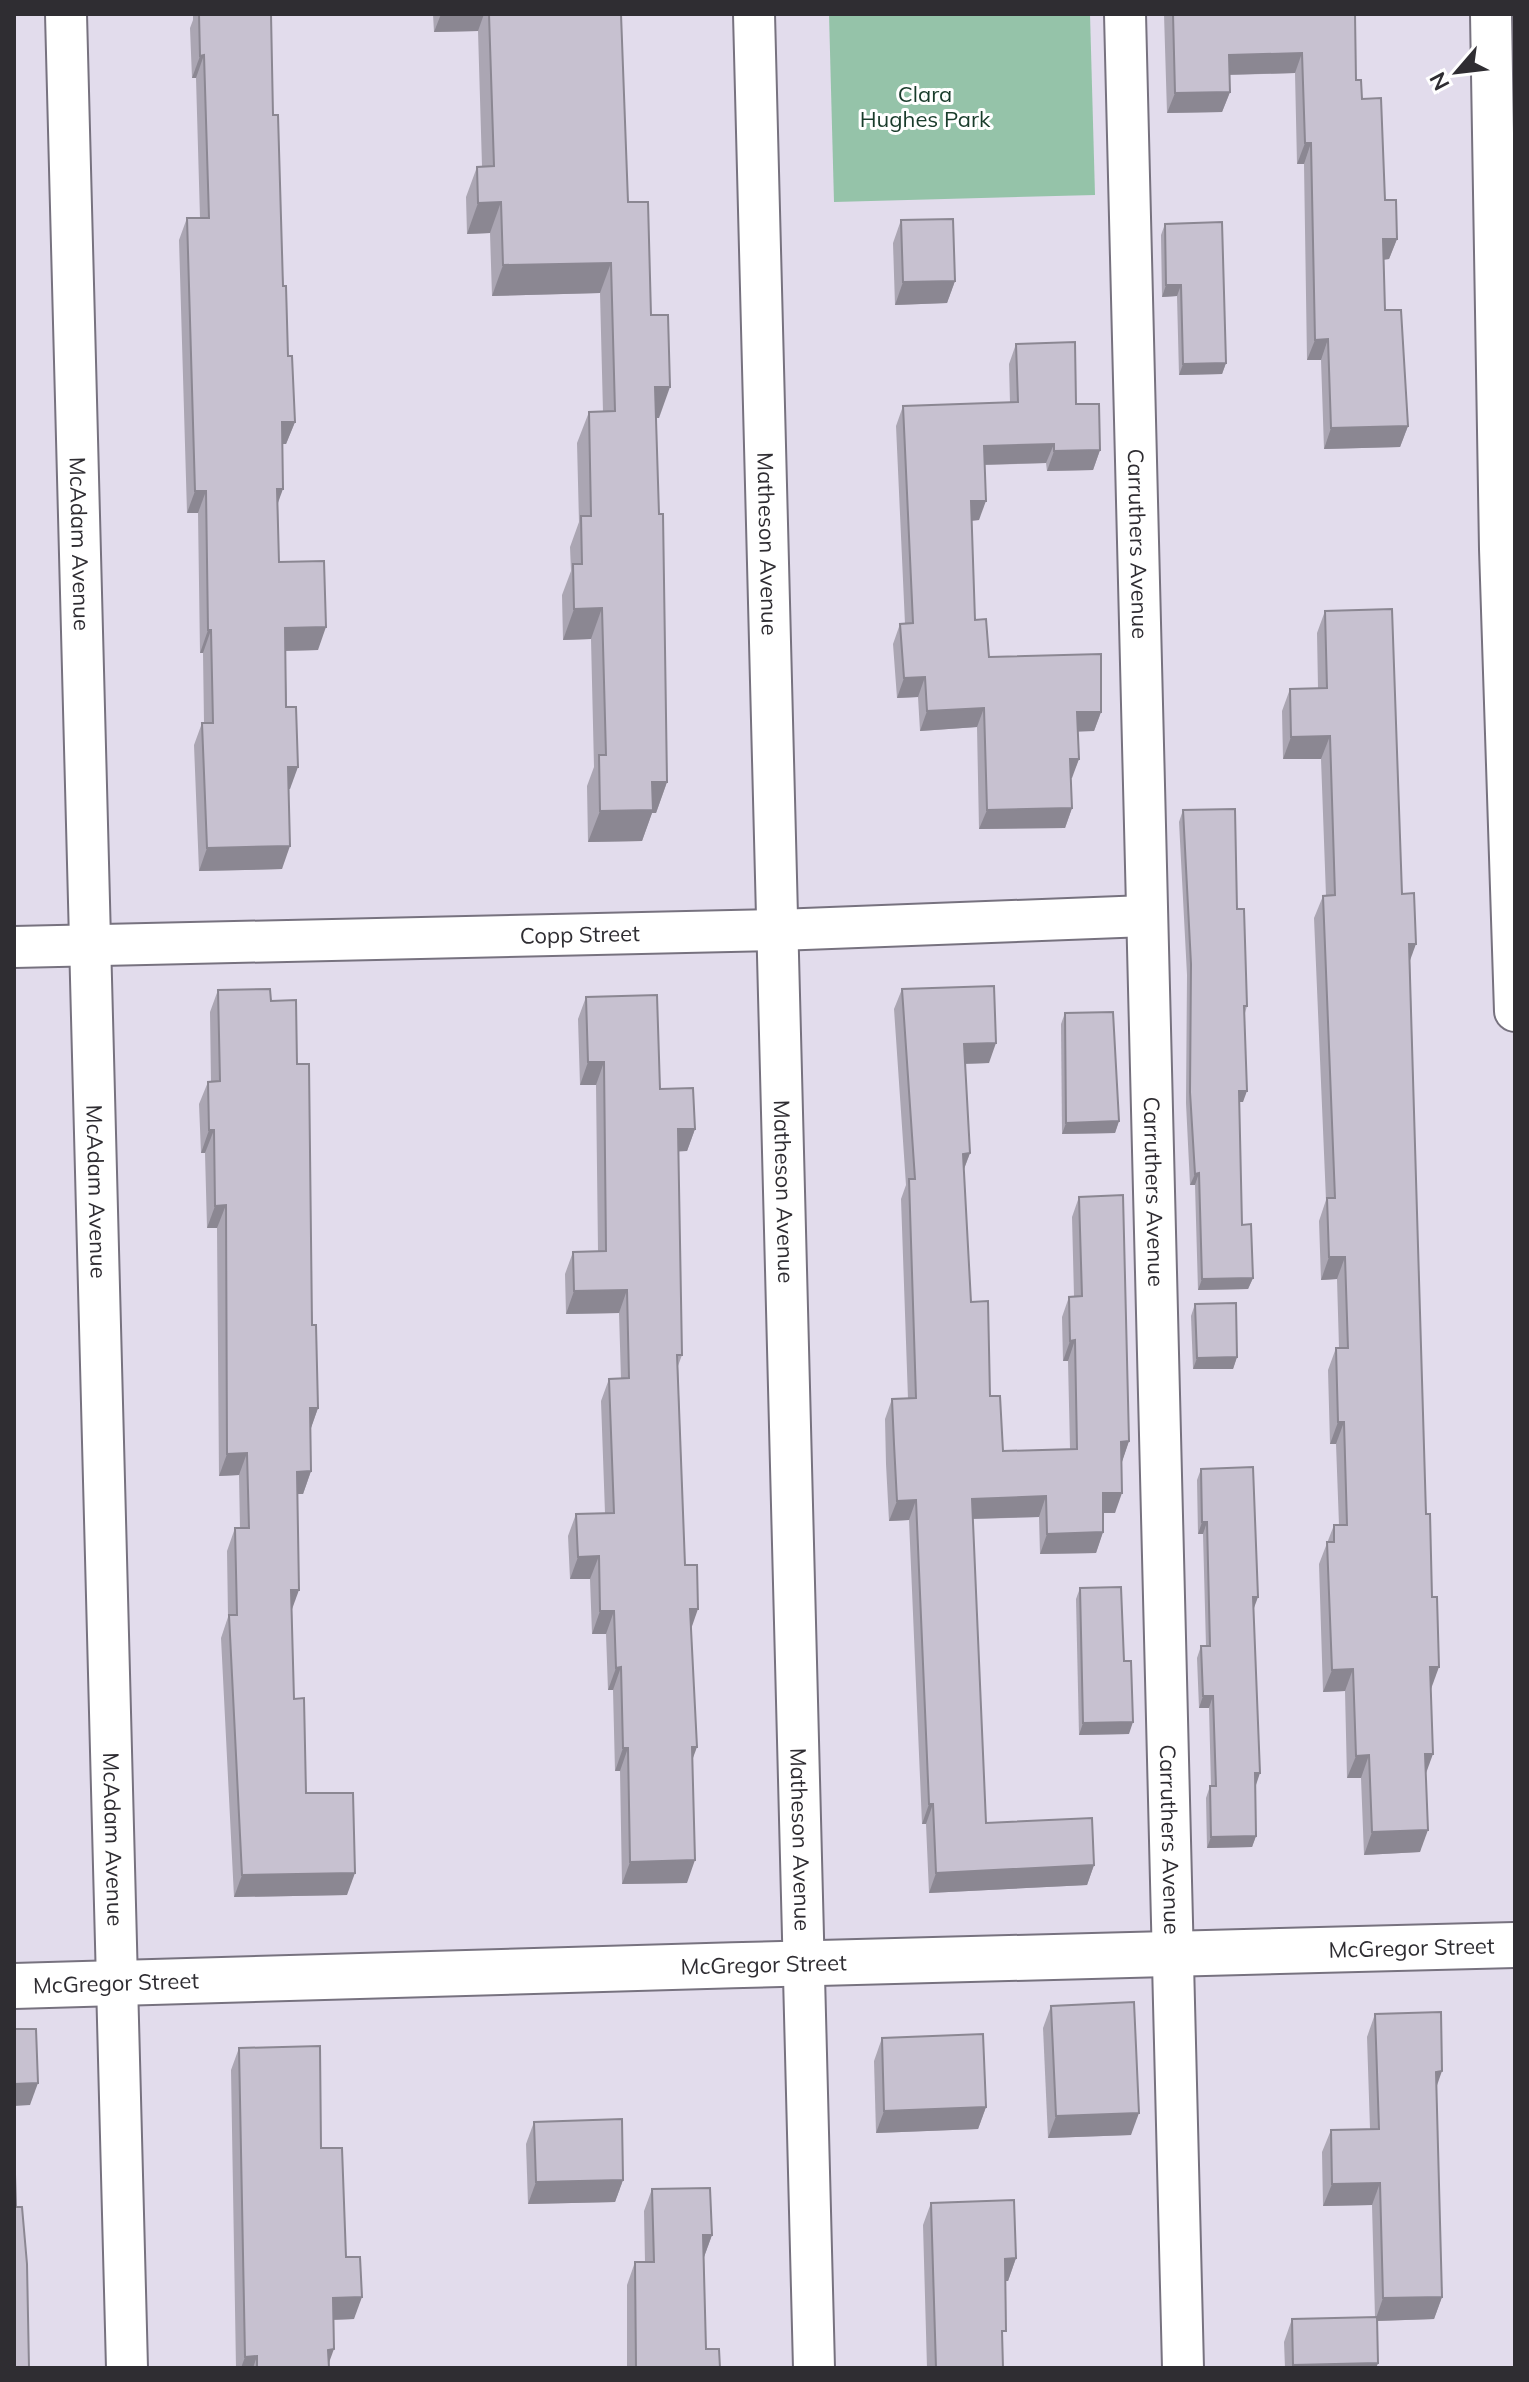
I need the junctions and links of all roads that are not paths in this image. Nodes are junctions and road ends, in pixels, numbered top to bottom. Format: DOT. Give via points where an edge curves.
graph roads {
  1 [pos="66,14"];
  2 [pos="754,14"];
  3 [pos="1125,14"];
  4 [pos="1491,14"];
  5 [pos="1508,549"];
  6 [pos="1146,916"];
  7 [pos="778,930"];
  8 [pos="90,945"];
  9 [pos="14,947"];
  10 [pos="1515,1011"];
  11 [pos="1515,1945"];
  12 [pos="1171,1953"];
  13 [pos="804,1961"];
  14 [pos="117,1984"];
  15 [pos="14,1986"];
  16 [pos="127,2368"];
  17 [pos="814,2368"];
  18 [pos="1183,2368"];
  1 -- 8 [label="street, McAdam Avenue"];
  2 -- 7 [label="street, Matheson Avenue"];
  3 -- 6 [label="street, Carruthers Avenue"];
  4 -- 5 [label="street"];
  5 -- 10 [label="street"];
  6 -- 7 [label="street, Copp Street"];
  6 -- 12 [label="street, Carruthers Avenue"];
  7 -- 8 [label="street, Copp Street"];
  7 -- 13 [label="street, Matheson Avenue"];
  8 -- 9 [label="street, Copp Street"];
  8 -- 14 [label="street, McAdam Avenue"];
  11 -- 12 [label="main road, McGregor Street"];
  12 -- 13 [label="main road, McGregor Street"];
  12 -- 18 [label="street, Carruthers Avenue"];
  13 -- 14 [label="main road, McGregor Street"];
  13 -- 17 [label="street, Matheson Avenue"];
  14 -- 15 [label="main road, McGregor Street"];
  14 -- 16 [label="street, McAdam Avenue"];
}
